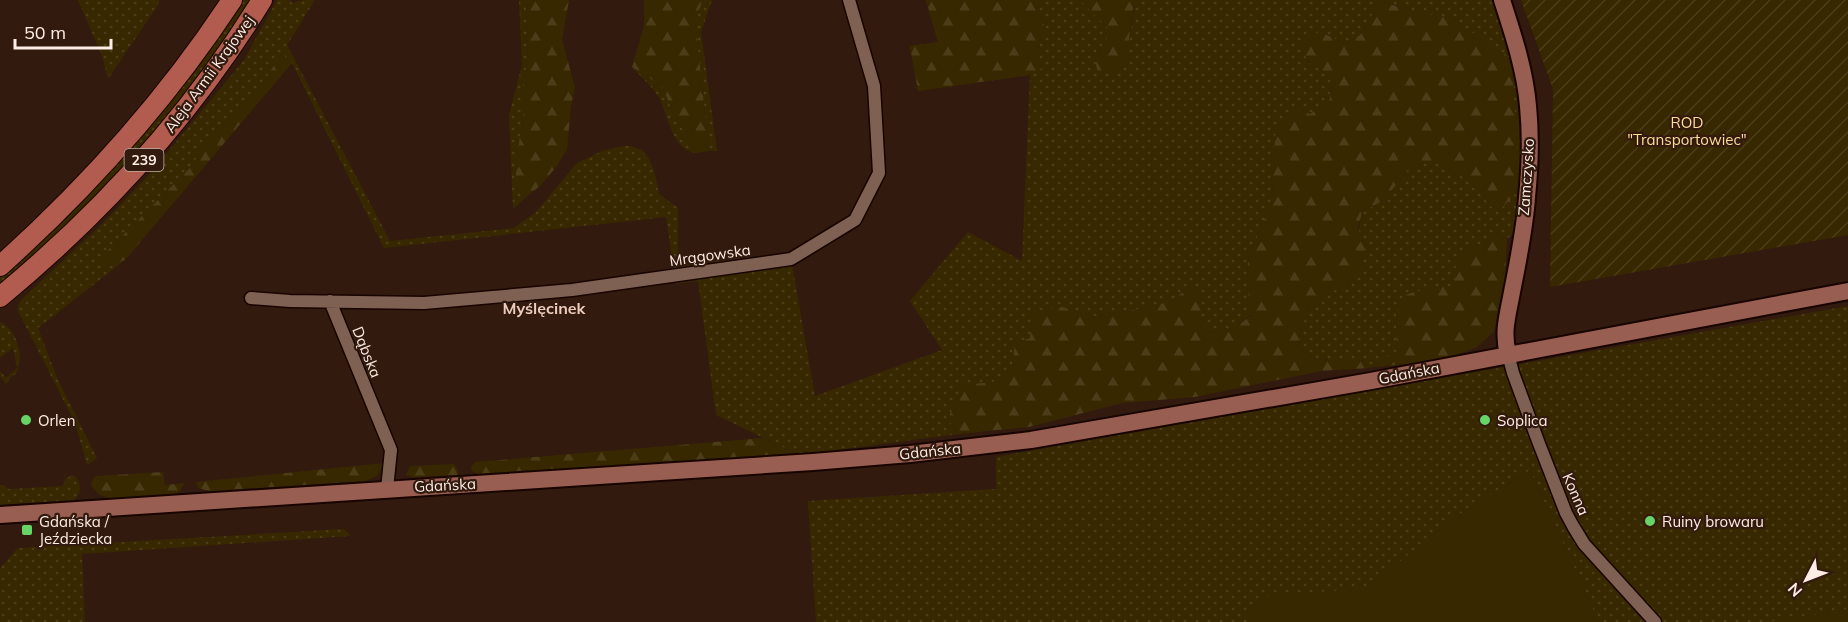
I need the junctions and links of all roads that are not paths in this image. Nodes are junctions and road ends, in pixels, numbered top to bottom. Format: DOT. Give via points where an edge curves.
graph roads {
  1 [pos="232,0"];
  2 [pos="262,0"];
  3 [pos="849,0"];
  4 [pos="1502,0"];
  5 [pos="0,266"];
  6 [pos="1848,291"];
  7 [pos="0,297"];
  8 [pos="251,298"];
  9 [pos="330,301"];
  10 [pos="1508,354"];
  11 [pos="387,489"];
  12 [pos="0,515"];
  13 [pos="1655,622"];
  1 -- 5 [label="main road, Aleja Armii Krajowej / 239" via="136,128"];
  2 -- 7 [label="main road, Aleja Armii Krajowej / 239" via="208,81 163,138 83,224"];
  3 -- 9 [label="street, Mrągowska" via="874,86 879,173 855,220 821,242 791,259 572,290 424,303"];
  4 -- 10 [label="main road, Zamczysko" via="1524,76 1530,135 1527,198 1504,326"];
  6 -- 10 [label="main road, Gdańska"];
  8 -- 9 [label="street"];
  9 -- 11 [label="street, Dąbska" via="391,450"];
  10 -- 11 [label="main road, Gdańska" via="1031,440 833,461"];
  10 -- 13 [label="street, Konna" via="1570,520 1584,544"];
  11 -- 12 [label="main road, Gdańska"];
}
